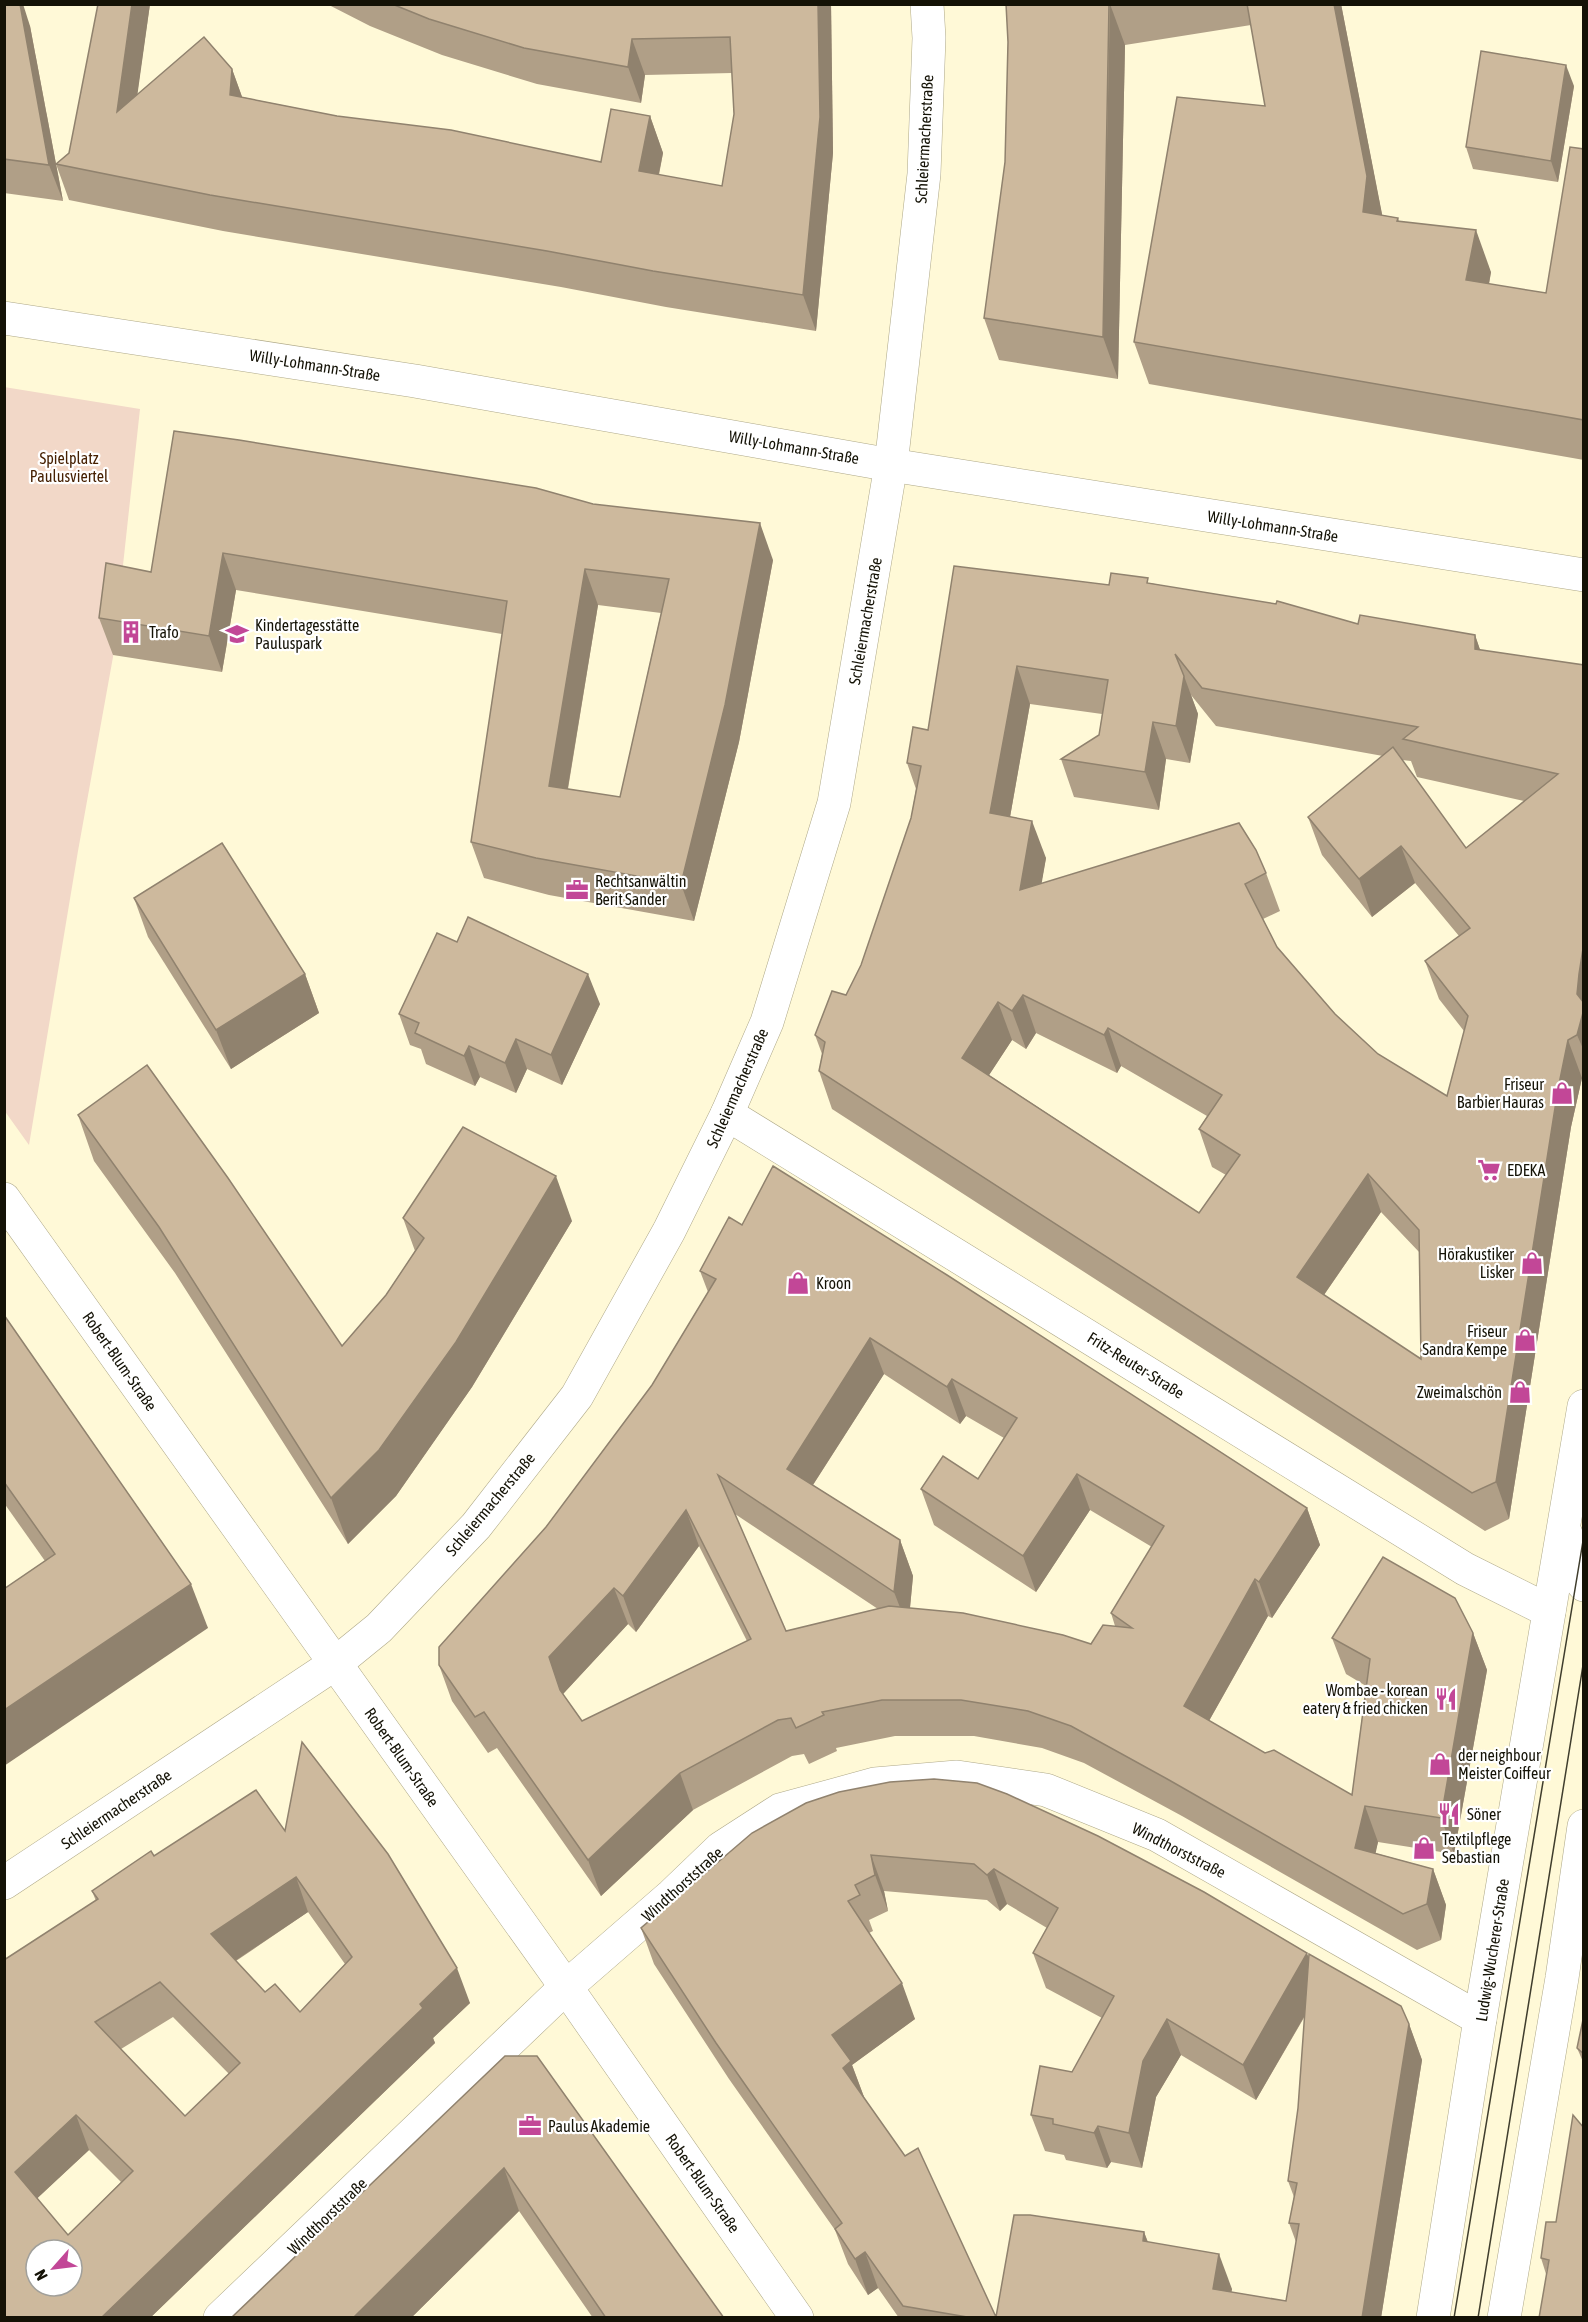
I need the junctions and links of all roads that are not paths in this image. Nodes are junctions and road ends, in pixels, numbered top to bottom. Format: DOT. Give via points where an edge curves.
graph roads {
  1 [pos="927,4"];
  2 [pos="4,318"];
  3 [pos="891,465"];
  4 [pos="1584,575"];
  5 [pos="727,1114"];
  6 [pos="4,1199"];
  7 [pos="1584,1406"];
  8 [pos="1564,1524"];
  9 [pos="1584,1584"];
  10 [pos="1549,1611"];
  11 [pos="336,1663"];
  12 [pos="1584,1826"];
  13 [pos="4,1883"];
  14 [pos="566,1987"];
  15 [pos="1480,2019"];
  16 [pos="220,2318"];
  17 [pos="797,2318"];
  18 [pos="1434,2318"];
  19 [pos="1504,2318"];
  1 -- 3 [label="street, Schleiermacherstraße" via="924,174"];
  2 -- 3 [label="street, Willy-Lohmann-Straße" via="415,381"];
  3 -- 4 [label="street, Willy-Lohmann-Straße"];
  3 -- 5 [label="street, Schleiermacherstraße" via="834,803 767,1022"];
  5 -- 10 [label="street, Fritz-Reuter-Straße" via="1465,1569"];
  5 -- 11 [label="street, Schleiermacherstraße" via="669,1230 577,1396 476,1526 379,1628"];
  6 -- 11 [label="street, Robert-Blum-Straße"];
  7 -- 8 [label="street, Ludwig-Wucherer-Straße"];
  8 -- 9 [label="street" via="1576,1575"];
  8 -- 10 [label="street, Ludwig-Wucherer-Straße"];
  10 -- 15 [label="street, Ludwig-Wucherer-Straße"];
  11 -- 13 [label="street, Schleiermacherstraße"];
  11 -- 14 [label="street, Robert-Blum-Straße"];
  12 -- 19 [label="street"];
  14 -- 15 [label="street, Windthorststraße" via="721,1848 780,1810 875,1784 957,1777 1046,1790 1157,1835"];
  14 -- 16 [label="street, Windthorststraße"];
  14 -- 17 [label="street, Robert-Blum-Straße"];
  15 -- 18 [label="street, Ludwig-Wucherer-Straße"];
}
